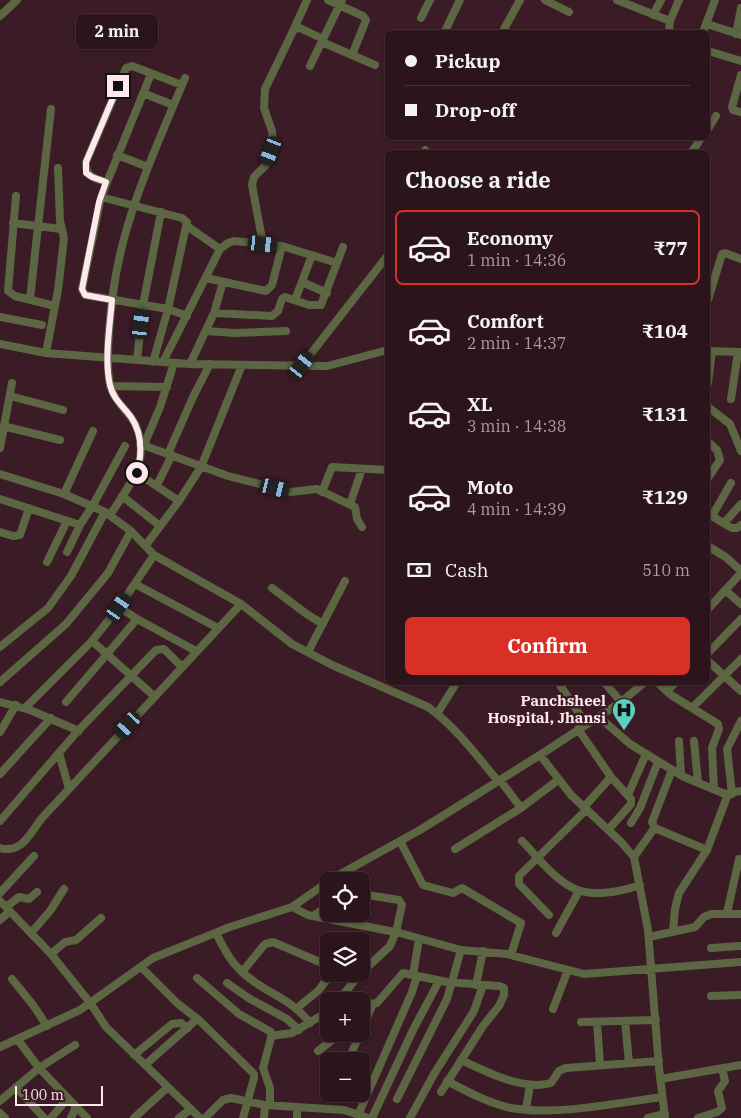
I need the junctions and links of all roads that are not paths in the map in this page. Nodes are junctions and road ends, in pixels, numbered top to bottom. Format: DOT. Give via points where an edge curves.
graph roads {
  1 [pos="18,0"];
  2 [pos="307,0"];
  3 [pos="328,0"];
  4 [pos="430,0"];
  5 [pos="460,0"];
  6 [pos="520,0"];
  7 [pos="545,0"];
  8 [pos="660,0"];
  9 [pos="679,0"];
  10 [pos="715,0"];
  11 [pos="620,1"];
  12 [pos="341,3"];
  13 [pos="741,8"];
  14 [pos="569,12"];
  15 [pos="653,15"];
  16 [pos="0,16"];
  17 [pos="421,18"];
  18 [pos="670,21"];
  19 [pos="707,24"];
  20 [pos="294,29"];
  21 [pos="445,30"];
  22 [pos="505,30"];
  23 [pos="669,30"];
  24 [pos="704,30"];
  25 [pos="739,34"];
  26 [pos="322,41"];
  27 [pos="710,52"];
  28 [pos="352,55"];
  29 [pos="741,61"];
  30 [pos="375,65"];
  31 [pos="310,66"];
  32 [pos="151,74"];
  33 [pos="741,75"];
  34 [pos="143,93"];
  35 [pos="173,105"];
  36 [pos="51,109"];
  37 [pos="741,112"];
  38 [pos="716,116"];
  39 [pos="710,126"];
  40 [pos="118,154"];
  41 [pos="148,167"];
  42 [pos="58,168"];
  43 [pos="106,182"];
  44 [pos="16,196"];
  45 [pos="101,197"];
  46 [pos="132,205"];
  47 [pos="161,212"];
  48 [pos="13,223"];
  49 [pos="39,226"];
  50 [pos="187,226"];
  51 [pos="61,229"];
  52 [pos="263,244"];
  53 [pos="282,246"];
  54 [pos="343,247"];
  55 [pos="220,249"];
  56 [pos="312,255"];
  57 [pos="385,259"];
  58 [pos="741,259"];
  59 [pos="337,263"];
  60 [pos="711,276"];
  61 [pos="206,278"];
  62 [pos="223,282"];
  63 [pos="302,282"];
  64 [pos="327,293"];
  65 [pos="30,300"];
  66 [pos="112,300"];
  67 [pos="295,300"];
  68 [pos="143,305"];
  69 [pos="55,306"];
  70 [pos="168,309"];
  71 [pos="214,313"];
  72 [pos="187,316"];
  73 [pos="0,317"];
  74 [pos="42,326"];
  75 [pos="286,331"];
  76 [pos="206,332"];
  77 [pos="0,344"];
  78 [pos="385,350"];
  79 [pos="710,351"];
  80 [pos="739,352"];
  81 [pos="46,353"];
  82 [pos="109,357"];
  83 [pos="137,360"];
  84 [pos="153,362"];
  85 [pos="163,362"];
  86 [pos="174,363"];
  87 [pos="190,364"];
  88 [pos="210,364"];
  89 [pos="242,365"];
  90 [pos="302,365"];
  91 [pos="12,383"];
  92 [pos="110,386"];
  93 [pos="167,387"];
  94 [pos="10,396"];
  95 [pos="731,399"];
  96 [pos="710,409"];
  97 [pos="63,410"];
  98 [pos="3,426"];
  99 [pos="93,431"];
  100 [pos="60,440"];
  101 [pos="142,444"];
  102 [pos="710,444"];
  103 [pos="125,446"];
  104 [pos="0,448"];
  105 [pos="741,451"];
  106 [pos="170,455"];
  107 [pos="200,467"];
  108 [pos="362,469"];
  109 [pos="385,470"];
  110 [pos="137,473"];
  111 [pos="0,474"];
  112 [pos="710,475"];
  113 [pos="731,483"];
  114 [pos="157,485"];
  115 [pos="322,492"];
  116 [pos="64,494"];
  117 [pos="122,496"];
  118 [pos="0,498"];
  119 [pos="179,501"];
  120 [pos="350,504"];
  121 [pos="741,504"];
  122 [pos="93,505"];
  123 [pos="29,508"];
  124 [pos="108,513"];
  125 [pos="710,515"];
  126 [pos="67,521"];
  127 [pos="724,523"];
  128 [pos="80,525"];
  129 [pos="741,525"];
  130 [pos="160,526"];
  131 [pos="362,527"];
  132 [pos="131,531"];
  133 [pos="0,532"];
  134 [pos="146,545"];
  135 [pos="710,547"];
  136 [pos="67,552"];
  137 [pos="154,555"];
  138 [pos="47,562"];
  139 [pos="741,572"];
  140 [pos="345,580"];
  141 [pos="135,584"];
  142 [pos="272,588"];
  143 [pos="725,590"];
  144 [pos="241,604"];
  145 [pos="741,604"];
  146 [pos="119,607"];
  147 [pos="710,607"];
  148 [pos="137,619"];
  149 [pos="741,619"];
  150 [pos="323,624"];
  151 [pos="218,628"];
  152 [pos="92,641"];
  153 [pos="0,647"];
  154 [pos="196,651"];
  155 [pos="710,651"];
  156 [pos="308,652"];
  157 [pos="108,656"];
  158 [pos="741,659"];
  159 [pos="710,663"];
  160 [pos="182,666"];
  161 [pos="724,675"];
  162 [pos="131,677"];
  163 [pos="0,682"];
  164 [pos="455,685"];
  165 [pos="560,685"];
  166 [pos="607,685"];
  167 [pos="641,685"];
  168 [pos="660,685"];
  169 [pos="673,685"];
  170 [pos="667,691"];
  171 [pos="741,691"];
  172 [pos="154,696"];
  173 [pos="0,702"];
  174 [pos="66,702"];
  175 [pos="621,702"];
  176 [pos="16,705"];
  177 [pos="25,708"];
  178 [pos="692,708"];
  179 [pos="438,714"];
  180 [pos="599,716"];
  181 [pos="51,718"];
  182 [pos="741,721"];
  183 [pos="586,724"];
  184 [pos="578,729"];
  185 [pos="79,731"];
  186 [pos="0,732"];
  187 [pos="679,741"];
  188 [pos="694,741"];
  189 [pos="59,753"];
  190 [pos="646,754"];
  191 [pos="540,755"];
  192 [pos="658,762"];
  193 [pos="672,770"];
  194 [pos="0,774"];
  195 [pos="681,775"];
  196 [pos="611,777"];
  197 [pos="499,780"];
  198 [pos="558,780"];
  199 [pos="698,782"];
  200 [pos="69,789"];
  201 [pos="714,789"];
  202 [pos="741,791"];
  203 [pos="628,794"];
  204 [pos="730,794"];
  205 [pos="521,808"];
  206 [pos="586,808"];
  207 [pos="0,821"];
  208 [pos="631,824"];
  209 [pos="655,829"];
  210 [pos="608,830"];
  211 [pos="400,841"];
  212 [pos="522,842"];
  213 [pos="455,849"];
  214 [pos="707,850"];
  215 [pos="1,851"];
  216 [pos="34,856"];
  217 [pos="538,856"];
  218 [pos="634,857"];
  219 [pos="738,859"];
  220 [pos="640,885"];
  221 [pos="64,889"];
  222 [pos="579,891"];
  223 [pos="37,892"];
  224 [pos="0,893"];
  225 [pos="370,896"];
  226 [pos="0,901"];
  227 [pos="292,908"];
  228 [pos="8,909"];
  229 [pos="320,911"];
  230 [pos="727,913"];
  231 [pos="741,914"];
  232 [pos="549,915"];
  233 [pos="313,916"];
  234 [pos="101,918"];
  235 [pos="0,920"];
  236 [pos="396,932"];
  237 [pos="673,932"];
  238 [pos="32,933"];
  239 [pos="216,933"];
  240 [pos="556,933"];
  241 [pos="649,937"];
  242 [pos="419,939"];
  243 [pos="741,946"];
  244 [pos="711,948"];
  245 [pos="461,950"];
  246 [pos="483,951"];
  247 [pos="51,954"];
  248 [pos="511,955"];
  249 [pos="320,962"];
  250 [pos="741,962"];
  251 [pos="370,965"];
  252 [pos="141,967"];
  253 [pos="652,967"];
  254 [pos="568,970"];
  255 [pos="242,972"];
  256 [pos="415,975"];
  257 [pos="197,978"];
  258 [pos="12,979"];
  259 [pos="438,981"];
  260 [pos="325,982"];
  261 [pos="354,982"];
  262 [pos="227,983"];
  263 [pos="452,983"];
  264 [pos="480,985"];
  265 [pos="345,992"];
  266 [pos="741,995"];
  267 [pos="711,996"];
  268 [pos="370,1003"];
  269 [pos="91,1004"];
  270 [pos="373,1004"];
  271 [pos="297,1008"];
  272 [pos="553,1009"];
  273 [pos="370,1011"];
  274 [pos="320,1017"];
  275 [pos="197,1019"];
  276 [pos="656,1020"];
  277 [pos="624,1021"];
  278 [pos="581,1022"];
  279 [pos="597,1022"];
  280 [pos="310,1023"];
  281 [pos="47,1026"];
  282 [pos="188,1028"];
  283 [pos="299,1030"];
  284 [pos="271,1036"];
  285 [pos="18,1040"];
  286 [pos="330,1042"];
  287 [pos="75,1045"];
  288 [pos="0,1047"];
  289 [pos="318,1051"];
  290 [pos="134,1055"];
  291 [pos="461,1060"];
  292 [pos="659,1061"];
  293 [pos="629,1063"];
  294 [pos="145,1065"];
  295 [pos="600,1065"];
  296 [pos="741,1065"];
  297 [pos="39,1068"];
  298 [pos="722,1068"];
  299 [pos="660,1079"];
  300 [pos="447,1082"];
  301 [pos="530,1086"];
  302 [pos="16,1087"];
  303 [pos="168,1087"];
  304 [pos="440,1092"];
  305 [pos="662,1097"];
  306 [pos="68,1098"];
  307 [pos="398,1099"];
  308 [pos="0,1101"];
  309 [pos="247,1101"];
  310 [pos="268,1105"];
  311 [pos="76,1107"];
  312 [pos="297,1107"];
  313 [pos="191,1109"];
  314 [pos="336,1109"];
  315 [pos="526,1109"];
  316 [pos="0,1113"];
  317 [pos="359,1113"];
  318 [pos="665,1116"];
  319 [pos="5,1118"];
  320 [pos="44,1118"];
  321 [pos="52,1118"];
  322 [pos="71,1118"];
  323 [pos="87,1118"];
  324 [pos="134,1118"];
  325 [pos="179,1118"];
  326 [pos="200,1118"];
  327 [pos="205,1118"];
  328 [pos="243,1118"];
  329 [pos="264,1118"];
  330 [pos="297,1118"];
  331 [pos="334,1118"];
  332 [pos="370,1118"];
  333 [pos="410,1118"];
  334 [pos="648,1118"];
  335 [pos="698,1118"];
  1 -- 16 [label="street"];
  2 -- 20 [label="street"];
  3 -- 12 [label="street"];
  4 -- 17 [label="street"];
  5 -- 21 [label="street"];
  6 -- 22 [label="street"];
  7 -- 14 [label="street"];
  8 -- 15 [label="street"];
  9 -- 18 [label="street"];
  10 -- 19 [label="street"];
  11 -- 15 [label="street"];
  12 -- 26 [label="street"];
  12 -- 28 [label="street" via="366,20"];
  13 -- 25 [label="street"];
  15 -- 18 [label="street"];
  18 -- 23 [label="street"];
  19 -- 24 [label="street"];
  19 -- 25 [label="street"];
  20 -- 26 [label="street" via="300,28"];
  20 -- 52 [label="street" via="265,89 264,108 273,144 266,165 252,180"];
  26 -- 28 [label="street"];
  26 -- 31 [label="street"];
  27 -- 29 [label="street"];
  28 -- 30 [label="street"];
  32 -- 34 [label="street"];
  32 -- 35 [label="street" via="183,81"];
  32 -- 43 [label="street" via="132,66 126,68 89,154 86,173"];
  33 -- 37 [label="street" via="732,107"];
  34 -- 35 [label="street"];
  34 -- 40 [label="street"];
  35 -- 41 [label="street"];
  36 -- 49 [label="street"];
  38 -- 39 [label="street"];
  40 -- 41 [label="street"];
  40 -- 43 [label="street"];
  41 -- 46 [label="street"];
  42 -- 51 [label="street"];
  43 -- 45 [label="street"];
  44 -- 48 [label="street"];
  45 -- 46 [label="street"];
  45 -- 66 [label="street" via="82,289 85,295"];
  46 -- 47 [label="street"];
  46 -- 66 [label="street"];
  47 -- 50 [label="street" via="186,220"];
  47 -- 68 [label="street"];
  48 -- 49 [label="street"];
  48 -- 65 [label="street" via="8,291"];
  49 -- 51 [label="street"];
  49 -- 65 [label="street"];
  50 -- 55 [label="street"];
  50 -- 70 [label="street"];
  51 -- 69 [label="street" via="64,238"];
  52 -- 53 [label="street"];
  52 -- 55 [label="street" via="234,241"];
  53 -- 56 [label="street"];
  53 -- 62 [label="street" via="270,289 260,291"];
  54 -- 59 [label="street"];
  55 -- 61 [label="street"];
  56 -- 59 [label="street"];
  56 -- 63 [label="street"];
  57 -- 90 [label="street"];
  58 -- 60 [label="street" via="724,253"];
  59 -- 64 [label="street"];
  61 -- 62 [label="street"];
  61 -- 72 [label="street"];
  62 -- 71 [label="street"];
  63 -- 64 [label="street"];
  63 -- 67 [label="street"];
  64 -- 67 [label="street" via="318,306"];
  65 -- 69 [label="street"];
  66 -- 68 [label="street"];
  66 -- 82 [label="street"];
  67 -- 71 [label="street" via="282,299 278,311 272,316"];
  68 -- 70 [label="street"];
  68 -- 83 [label="street"];
  69 -- 81 [label="street"];
  70 -- 72 [label="street"];
  70 -- 84 [label="street"];
  71 -- 76 [label="street"];
  72 -- 85 [label="street"];
  73 -- 74 [label="street"];
  75 -- 76 [label="street"];
  76 -- 87 [label="street"];
  77 -- 81 [label="street"];
  78 -- 90 [label="street" via="338,364"];
  79 -- 80 [label="street"];
  80 -- 95 [label="street"];
  81 -- 82 [label="street"];
  82 -- 83 [label="street"];
  82 -- 92 [label="street"];
  83 -- 84 [label="street"];
  84 -- 85 [label="street"];
  85 -- 86 [label="street"];
  86 -- 87 [label="street"];
  86 -- 93 [label="street"];
  87 -- 88 [label="street"];
  88 -- 89 [label="street"];
  88 -- 106 [label="street"];
  89 -- 90 [label="street"];
  89 -- 107 [label="street"];
  91 -- 94 [label="street"];
  92 -- 93 [label="street"];
  92 -- 101 [label="street" via="134,423"];
  93 -- 101 [label="street"];
  94 -- 97 [label="street"];
  94 -- 98 [label="street"];
  96 -- 105 [label="street" via="730,424"];
  98 -- 100 [label="street"];
  98 -- 104 [label="street"];
  99 -- 116 [label="street"];
  101 -- 106 [label="street"];
  101 -- 110 [label="street"];
  102 -- 112 [label="street" via="717,450 720,460"];
  103 -- 122 [label="street"];
  106 -- 107 [label="street"];
  106 -- 114 [label="street"];
  107 -- 115 [label="street" via="290,492 313,489"];
  107 -- 119 [label="street"];
  108 -- 109 [label="street"];
  108 -- 115 [label="street" via="332,467"];
  108 -- 120 [label="street"];
  110 -- 114 [label="street"];
  110 -- 117 [label="street"];
  111 -- 116 [label="street"];
  113 -- 125 [label="street"];
  114 -- 119 [label="street"];
  115 -- 120 [label="street"];
  116 -- 122 [label="street"];
  117 -- 124 [label="street"];
  117 -- 130 [label="street"];
  118 -- 123 [label="street"];
  119 -- 130 [label="street"];
  120 -- 131 [label="street" via="356,507"];
  121 -- 127 [label="street"];
  122 -- 124 [label="street"];
  122 -- 128 [label="street"];
  123 -- 126 [label="street"];
  123 -- 133 [label="street" via="20,535"];
  124 -- 132 [label="street"];
  124 -- 153 [label="street" via="48,608"];
  125 -- 127 [label="street"];
  126 -- 128 [label="street"];
  126 -- 138 [label="street"];
  127 -- 129 [label="street" via="735,529"];
  128 -- 136 [label="street"];
  130 -- 134 [label="street"];
  132 -- 134 [label="street"];
  132 -- 163 [label="street" via="108,573 66,624"];
  134 -- 137 [label="street"];
  135 -- 139 [label="street"];
  137 -- 141 [label="street"];
  137 -- 144 [label="street"];
  139 -- 143 [label="street"];
  140 -- 150 [label="street"];
  141 -- 146 [label="street"];
  141 -- 151 [label="street"];
  142 -- 150 [label="street"];
  143 -- 145 [label="street"];
  143 -- 147 [label="street"];
  144 -- 151 [label="street"];
  144 -- 156 [label="street" via="285,639"];
  146 -- 148 [label="street"];
  146 -- 152 [label="street"];
  148 -- 154 [label="street"];
  148 -- 157 [label="street"];
  149 -- 155 [label="street"];
  150 -- 156 [label="street"];
  151 -- 154 [label="street"];
  152 -- 157 [label="street"];
  152 -- 177 [label="street"];
  154 -- 160 [label="street"];
  156 -- 179 [label="street"];
  157 -- 162 [label="street"];
  157 -- 174 [label="street"];
  158 -- 161 [label="street"];
  159 -- 161 [label="street"];
  160 -- 162 [label="street" via="166,650 159,648"];
  160 -- 172 [label="street"];
  161 -- 171 [label="street"];
  161 -- 178 [label="street"];
  162 -- 172 [label="street"];
  162 -- 185 [label="street"];
  164 -- 179 [label="street"];
  165 -- 183 [label="street"];
  166 -- 175 [label="street"];
  167 -- 175 [label="street"];
  168 -- 170 [label="street"];
  169 -- 170 [label="street"];
  170 -- 178 [label="street"];
  172 -- 200 [label="street"];
  173 -- 176 [label="street"];
  175 -- 180 [label="street"];
  176 -- 177 [label="street"];
  176 -- 186 [label="street"];
  177 -- 181 [label="street"];
  178 -- 201 [label="street" via="719,726 712,748"];
  179 -- 197 [label="street"];
  180 -- 183 [label="street"];
  180 -- 190 [label="street" via="618,736"];
  181 -- 185 [label="street"];
  181 -- 194 [label="street"];
  182 -- 204 [label="street" via="727,749"];
  183 -- 184 [label="street"];
  184 -- 191 [label="street"];
  184 -- 196 [label="street"];
  185 -- 189 [label="street"];
  187 -- 195 [label="street"];
  188 -- 199 [label="street"];
  189 -- 200 [label="street"];
  189 -- 207 [label="street"];
  190 -- 192 [label="street"];
  190 -- 203 [label="street"];
  191 -- 197 [label="street"];
  191 -- 198 [label="street"];
  192 -- 193 [label="street"];
  192 -- 208 [label="street"];
  193 -- 195 [label="street"];
  193 -- 209 [label="street" via="652,822"];
  195 -- 199 [label="street"];
  196 -- 203 [label="street"];
  196 -- 206 [label="street"];
  197 -- 205 [label="street"];
  197 -- 211 [label="street"];
  198 -- 205 [label="street"];
  198 -- 206 [label="street"];
  199 -- 201 [label="street"];
  200 -- 215 [label="street" via="19,847"];
  201 -- 204 [label="street"];
  202 -- 204 [label="street"];
  203 -- 210 [label="street" via="631,804"];
  204 -- 214 [label="street"];
  205 -- 213 [label="street"];
  206 -- 210 [label="street"];
  206 -- 217 [label="street"];
  209 -- 214 [label="street"];
  209 -- 218 [label="street"];
  210 -- 218 [label="street"];
  211 -- 227 [label="street" via="335,877"];
  211 -- 248 [label="street" via="422,885 453,894 462,888 521,923"];
  212 -- 217 [label="street"];
  214 -- 237 [label="street" via="679,892"];
  216 -- 224 [label="street"];
  217 -- 222 [label="street" via="561,881"];
  217 -- 232 [label="street" via="518,881"];
  218 -- 220 [label="street"];
  219 -- 230 [label="street"];
  220 -- 222 [label="street" via="618,892"];
  220 -- 241 [label="street"];
  221 -- 238 [label="street"];
  222 -- 240 [label="street"];
  223 -- 228 [label="street" via="29,899 19,897"];
  225 -- 236 [label="street" via="402,902"];
  226 -- 228 [label="street"];
  227 -- 233 [label="street"];
  227 -- 239 [label="street"];
  228 -- 235 [label="street"];
  228 -- 238 [label="street"];
  229 -- 233 [label="street"];
  230 -- 231 [label="street"];
  230 -- 237 [label="street" via="706,916 695,927"];
  233 -- 236 [label="street"];
  234 -- 247 [label="street" via="76,940 65,942"];
  236 -- 242 [label="street"];
  236 -- 251 [label="street" via="390,946"];
  237 -- 241 [label="street"];
  238 -- 247 [label="street"];
  239 -- 252 [label="street" via="153,958"];
  239 -- 255 [label="street" via="230,959"];
  241 -- 253 [label="street"];
  242 -- 245 [label="street"];
  242 -- 256 [label="street"];
  243 -- 244 [label="street"];
  245 -- 246 [label="street"];
  245 -- 263 [label="street"];
  246 -- 248 [label="street"];
  246 -- 264 [label="street"];
  247 -- 269 [label="street"];
  248 -- 254 [label="street"];
  249 -- 255 [label="street" via="273,942 265,944"];
  250 -- 253 [label="street"];
  252 -- 269 [label="street"];
  252 -- 275 [label="street"];
  253 -- 254 [label="street" via="590,974"];
  253 -- 276 [label="street"];
  254 -- 272 [label="street"];
  255 -- 271 [label="street"];
  256 -- 259 [label="street"];
  256 -- 270 [label="street" via="400,974"];
  256 -- 317 [label="street" via="412,992"];
  257 -- 284 [label="street" via="239,1014 270,1032"];
  258 -- 281 [label="street"];
  259 -- 263 [label="street"];
  259 -- 332 [label="street"];
  260 -- 271 [label="street"];
  261 -- 265 [label="street"];
  262 -- 283 [label="street"];
  263 -- 264 [label="street"];
  263 -- 307 [label="street" via="443,1009"];
  264 -- 291 [label="street" via="504,988 503,1001"];
  264 -- 333 [label="street" via="474,1011"];
  266 -- 267 [label="street"];
  268 -- 270 [label="street"];
  269 -- 281 [label="street"];
  269 -- 290 [label="street" via="106,1027"];
  270 -- 273 [label="street"];
  271 -- 280 [label="street"];
  274 -- 280 [label="street"];
  275 -- 282 [label="street"];
  275 -- 309 [label="street" via="254,1074"];
  276 -- 277 [label="street"];
  276 -- 292 [label="street"];
  277 -- 279 [label="street"];
  277 -- 293 [label="street"];
  278 -- 279 [label="street"];
  279 -- 295 [label="street"];
  280 -- 283 [label="street"];
  281 -- 285 [label="street"];
  282 -- 290 [label="street" via="172,1024"];
  282 -- 294 [label="street"];
  283 -- 284 [label="street"];
  284 -- 310 [label="street" via="263,1068 270,1088"];
  285 -- 288 [label="street"];
  285 -- 297 [label="street"];
  286 -- 289 [label="street"];
  287 -- 297 [label="street"];
  290 -- 294 [label="street"];
  291 -- 300 [label="street"];
  291 -- 301 [label="street"];
  292 -- 293 [label="street"];
  292 -- 299 [label="street"];
  293 -- 295 [label="street"];
  294 -- 303 [label="street"];
  295 -- 301 [label="street" via="566,1068 559,1071 551,1083"];
  296 -- 298 [label="street"];
  297 -- 302 [label="street"];
  297 -- 306 [label="street"];
  298 -- 299 [label="street"];
  298 -- 335 [label="street" via="725,1081 718,1091 722,1108"];
  299 -- 305 [label="street"];
  300 -- 304 [label="street"];
  300 -- 315 [label="street" via="476,1097"];
  301 -- 315 [label="street"];
  302 -- 308 [label="street"];
  302 -- 320 [label="street"];
  303 -- 313 [label="street"];
  303 -- 324 [label="street"];
  305 -- 315 [label="street" via="583,1107"];
  305 -- 318 [label="street"];
  306 -- 311 [label="street"];
  306 -- 321 [label="street"];
  309 -- 310 [label="street"];
  309 -- 327 [label="street" via="223,1100"];
  309 -- 328 [label="street"];
  310 -- 312 [label="street"];
  310 -- 329 [label="street"];
  311 -- 322 [label="street"];
  311 -- 323 [label="street"];
  312 -- 314 [label="street"];
  312 -- 330 [label="street"];
  313 -- 325 [label="street"];
  313 -- 326 [label="street"];
  314 -- 317 [label="street"];
  314 -- 331 [label="street"];
  316 -- 319 [label="street"];
  317 -- 332 [label="street"];
  318 -- 334 [label="street"];
}
